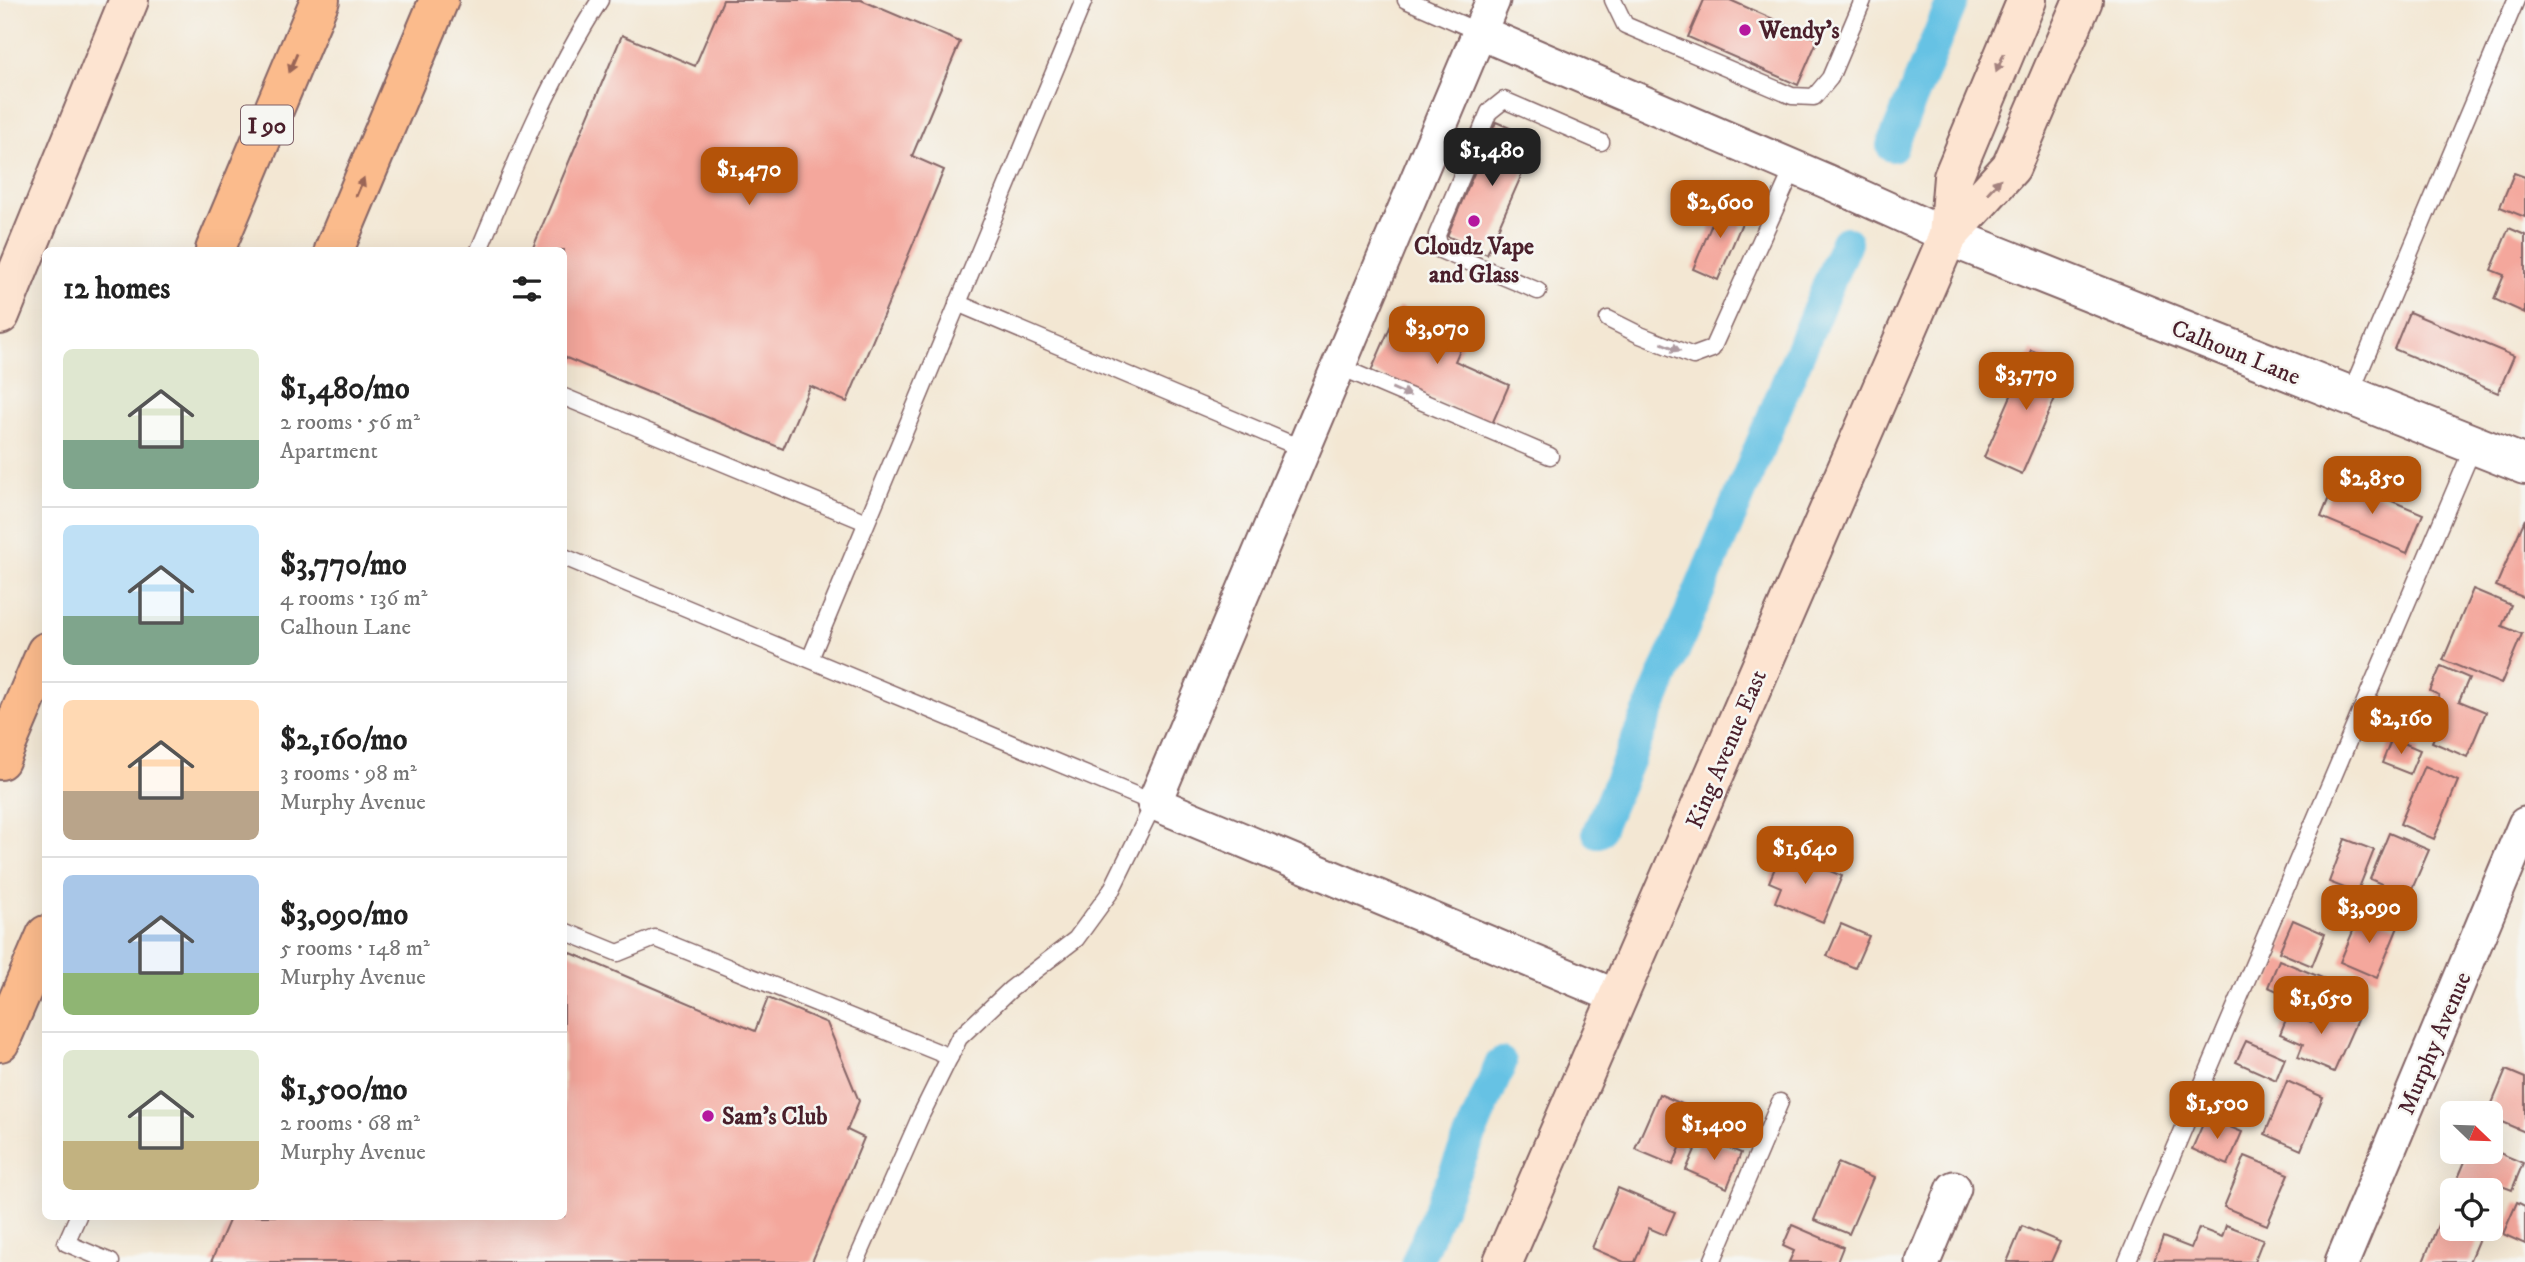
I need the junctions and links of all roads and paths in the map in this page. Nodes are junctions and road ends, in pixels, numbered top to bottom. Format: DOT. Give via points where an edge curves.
graph roads {
  1 [pos="129,0"];
  2 [pos="320,0"];
  3 [pos="439,0"];
  4 [pos="600,0"];
  5 [pos="1084,0"];
  6 [pos="1406,0"];
  7 [pos="1493,0"];
  8 [pos="1613,0"];
  9 [pos="1863,0"];
  10 [pos="2027,0"];
  11 [pos="2083,0"];
  12 [pos="2516,0"];
  13 [pos="1479,32"];
  14 [pos="1601,142"];
  15 [pos="1794,167"];
  16 [pos="1948,236"];
  17 [pos="216,247"];
  18 [pos="335,247"];
  19 [pos="480,247"];
  20 [pos="1538,291"];
  21 [pos="957,303"];
  22 [pos="0,315"];
  23 [pos="1608,319"];
  24 [pos="1338,366"];
  25 [pos="2349,397"];
  26 [pos="567,398"];
  27 [pos="2474,445"];
  28 [pos="1303,449"];
  29 [pos="1550,456"];
  30 [pos="2525,465"];
  31 [pos="866,522"];
  32 [pos="567,558"];
  33 [pos="810,659"];
  34 [pos="42,661"];
  35 [pos="0,760"];
  36 [pos="1154,803"];
  37 [pos="2525,824"];
  38 [pos="567,932"];
  39 [pos="42,943"];
  40 [pos="1618,997"];
  41 [pos="0,1042"];
  42 [pos="950,1057"];
  43 [pos="1780,1102"];
  44 [pos="1954,1188"];
  45 [pos="76,1220"];
  46 [pos="111,1262"];
  47 [pos="856,1262"];
  48 [pos="1503,1262"];
  49 [pos="1712,1262"];
  50 [pos="1923,1262"];
  51 [pos="2127,1262"];
  52 [pos="2342,1262"];
  1 -- 22 [label="main road"];
  2 -- 17 [label="highway, I 90, one-way"];
  18 -- 3 [label="highway, one-way"];
  4 -- 19 [label="lane" via="560,66"];
  5 -- 21 [label="lane"];
  6 -- 13 [label="lane"];
  7 -- 13 [label="street"];
  8 -- 9 [label="lane" via="1625,25 1792,96 1814,97 1830,78"];
  10 -- 16 [label="main road, King Avenue East, one-way" via="1953,177"];
  16 -- 11 [label="main road, King Avenue East, one-way" via="2011,167"];
  12 -- 25 [label="lane"];
  13 -- 15 [label="street"];
  13 -- 24 [label="street"];
  14 -- 20 [label="lane" via="1504,100 1489,112 1437,234 1440,250"];
  15 -- 16 [label="street"];
  23 -- 15 [label="lane, one-way" via="1693,356 1712,349"];
  16 -- 25 [label="street, Calhoun Lane"];
  16 -- 40 [label="main road, King Avenue East"];
  21 -- 28 [label="lane"];
  21 -- 31 [label="lane"];
  24 -- 28 [label="street"];
  24 -- 29 [label="lane, one-way"];
  25 -- 27 [label="street, Calhoun Lane"];
  26 -- 31 [label="lane"];
  27 -- 30 [label="street, Calhoun Lane"];
  27 -- 51 [label="lane"];
  28 -- 36 [label="street"];
  31 -- 33 [label="lane"];
  32 -- 33 [label="lane"];
  33 -- 36 [label="lane"];
  34 -- 35 [label="highway"];
  36 -- 40 [label="street"];
  36 -- 42 [label="lane" via="1111,891 1076,939 1011,989 959,1038"];
  37 -- 52 [label="street, Murphy Avenue"];
  38 -- 42 [label="lane" via="618,953 655,938"];
  39 -- 41 [label="highway"];
  40 -- 48 [label="main road, King Avenue East"];
  42 -- 47 [label="lane"];
  43 -- 49 [label="lane"];
  44 -- 50 [label="street"];
  45 -- 46 [label="lane" via="66,1243"];
}
